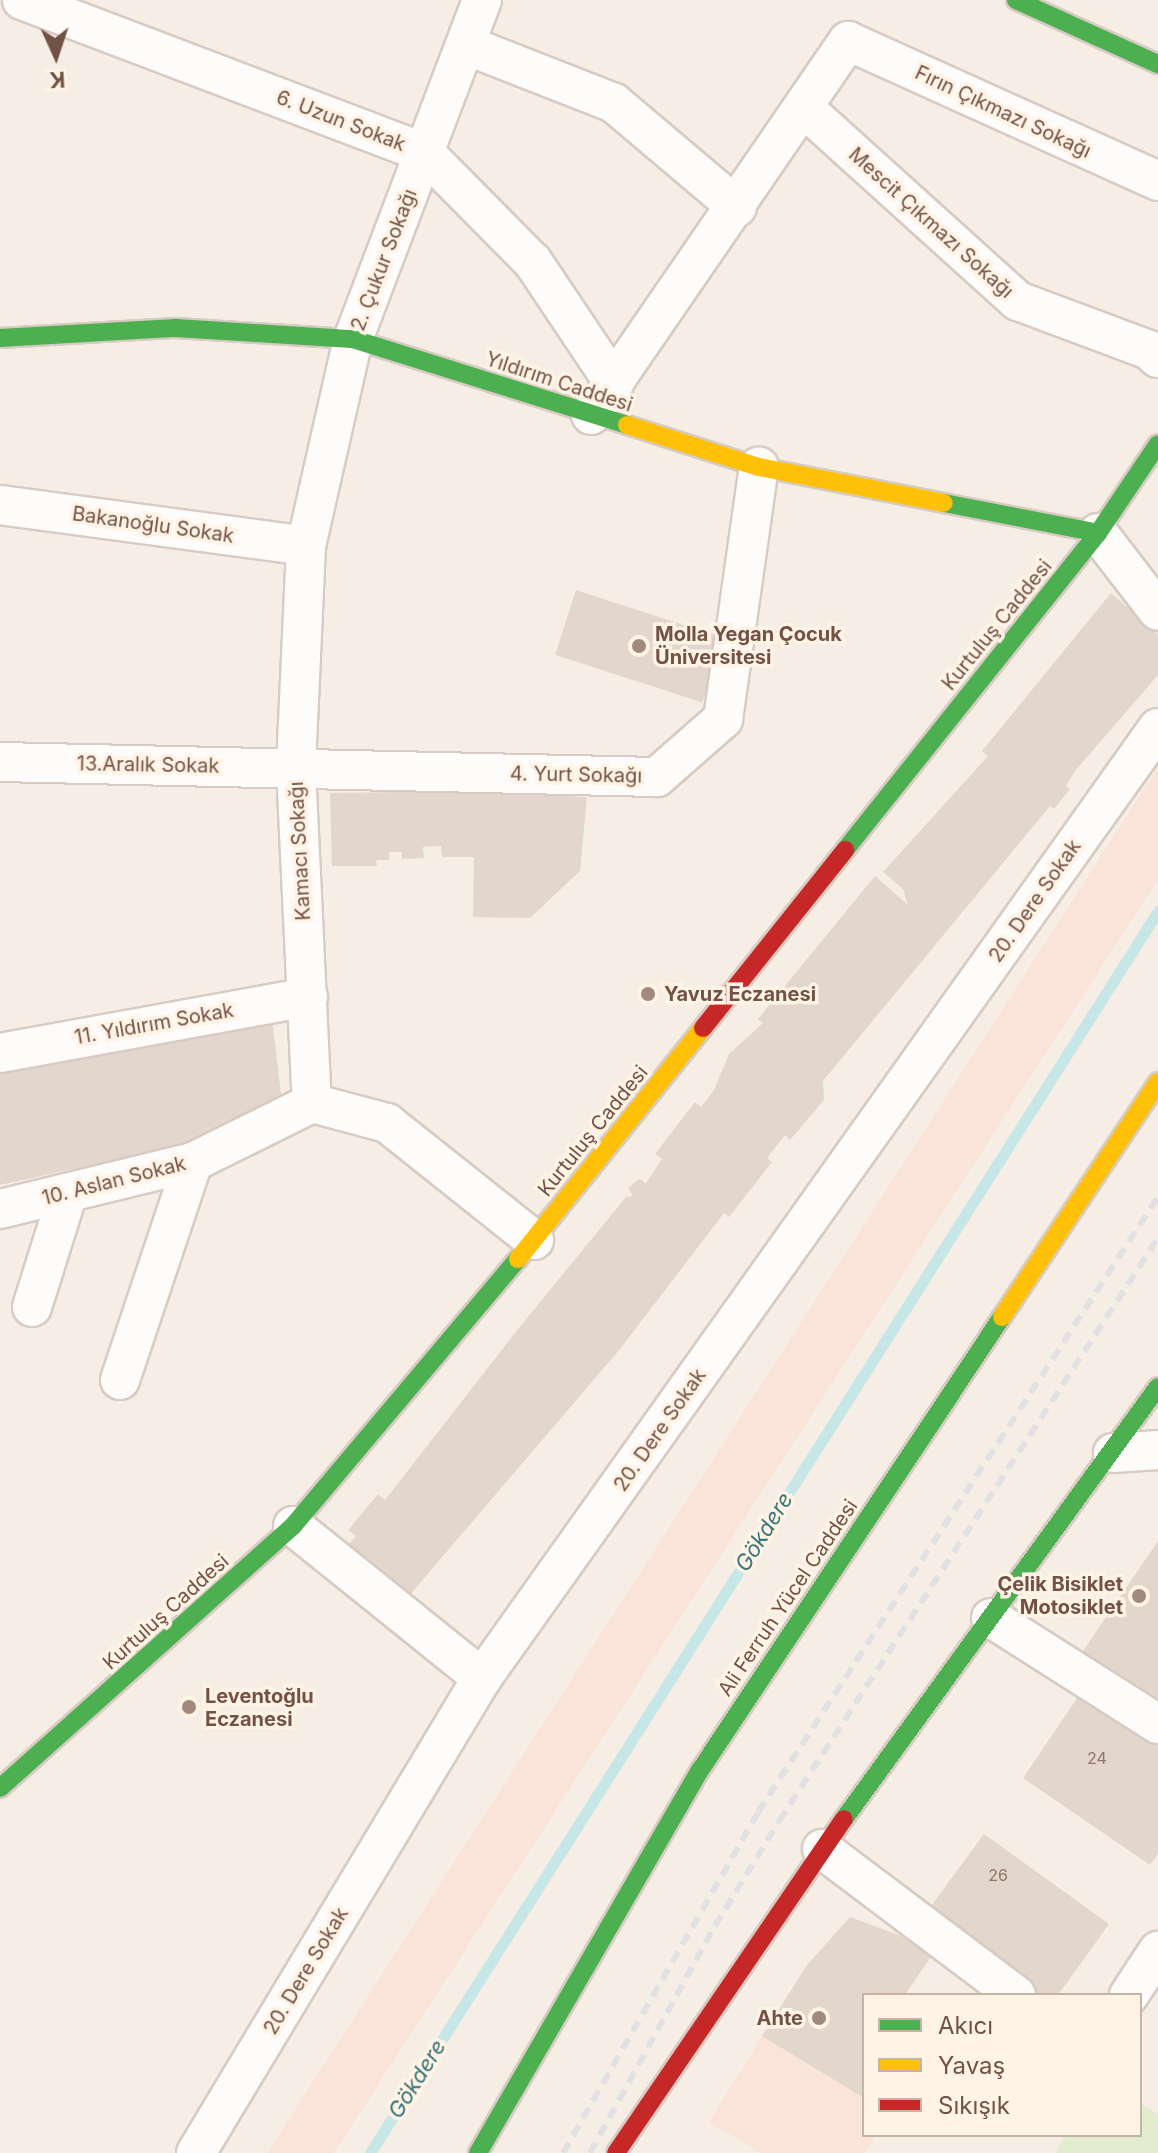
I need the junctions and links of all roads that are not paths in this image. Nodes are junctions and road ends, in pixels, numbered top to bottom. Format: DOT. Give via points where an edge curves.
graph roads {
  1 [pos="22,0"];
  2 [pos="482,0"];
  3 [pos="1016,0"];
  4 [pos="466,45"];
  5 [pos="1158,64"];
  6 [pos="803,107"];
  7 [pos="425,153"];
  8 [pos="1158,181"];
  9 [pos="737,207"];
  10 [pos="353,339"];
  11 [pos="6,343"];
  12 [pos="1158,358"];
  13 [pos="614,383"];
  14 [pos="591,415"];
  15 [pos="1158,444"];
  16 [pos="759,467"];
  17 [pos="0,505"];
  18 [pos="1098,533"];
  19 [pos="306,546"];
  20 [pos="1158,611"];
  21 [pos="1158,728"];
  22 [pos="0,762"];
  23 [pos="296,769"];
  24 [pos="308,997"];
  25 [pos="0,1053"];
  26 [pos="1158,1082"];
  27 [pos="312,1103"];
  28 [pos="193,1162"];
  29 [pos="68,1193"];
  30 [pos="0,1209"];
  31 [pos="534,1240"];
  32 [pos="32,1307"];
  33 [pos="120,1380"];
  34 [pos="1158,1387"];
  35 [pos="1158,1450"];
  36 [pos="1113,1453"];
  37 [pos="293,1526"];
  38 [pos="991,1618"];
  39 [pos="482,1678"];
  40 [pos="1158,1724"];
  41 [pos="0,1788"];
  42 [pos="822,1849"];
  43 [pos="1158,1951"];
  44 [pos="1013,1993"];
  45 [pos="1130,1993"];
  46 [pos="196,2153"];
  47 [pos="478,2153"];
  48 [pos="616,2153"];
  1 -- 7 [label="street, 6. Uzun Sokak"];
  2 -- 4 [label="street, 2. Çukur Sokağı"];
  3 -- 5 [label="main road"];
  4 -- 7 [label="street, 2. Çukur Sokağı"];
  4 -- 9 [label="street" via="614,103"];
  6 -- 8 [label="street, Fırın Çıkmazı Sokağı" via="848,41"];
  6 -- 9 [label="street"];
  6 -- 12 [label="street, Mescit Çıkmazı Sokağı" via="1018,301 1149,350"];
  7 -- 10 [label="street, 2. Çukur Sokağı"];
  7 -- 13 [label="street, 6. Uzun Sokak" via="533,262"];
  9 -- 13 [label="street"];
  10 -- 11 [label="main road, Yıldırım Caddesi" via="176,328"];
  10 -- 14 [label="main road, Yıldırım Caddesi"];
  10 -- 19 [label="street, Kamacı Sokağı"];
  13 -- 14 [label="street"];
  14 -- 16 [label="main road, Yıldırım Caddesi"];
  15 -- 18 [label="main road, Kurtuluş Caddesi"];
  16 -- 18 [label="main road, Yıldırım Caddesi"];
  16 -- 23 [label="street, 4. Yurt Sokağı" via="723,719 657,777"];
  17 -- 19 [label="street, Bakanoğlu Sokak"];
  18 -- 20 [label="street"];
  18 -- 31 [label="main road, Kurtuluş Caddesi"];
  19 -- 23 [label="street, Kamacı Sokağı"];
  21 -- 39 [label="street, 20. Dere Sokak"];
  22 -- 23 [label="street, 13.Aralık Sokak"];
  23 -- 24 [label="street, Kamacı Sokağı"];
  24 -- 25 [label="street, 11. Yıldırım Sokak"];
  24 -- 27 [label="street, Kamacı Sokağı"];
  26 -- 47 [label="main road, Ali Ferruh Yücel Caddesi" via="701,1769"];
  27 -- 28 [label="street, 10. Aslan Sokak"];
  27 -- 31 [label="street" via="387,1123"];
  28 -- 29 [label="street, 10. Aslan Sokak"];
  28 -- 33 [label="street"];
  29 -- 30 [label="street, 10. Aslan Sokak"];
  29 -- 32 [label="street"];
  31 -- 37 [label="main road, Kurtuluş Caddesi"];
  34 -- 36 [label="main road"];
  35 -- 36 [label="street"];
  36 -- 38 [label="main road"];
  37 -- 39 [label="street"];
  37 -- 41 [label="main road, Kurtuluş Caddesi"];
  38 -- 40 [label="street"];
  38 -- 42 [label="main road"];
  39 -- 46 [label="street, 20. Dere Sokak"];
  42 -- 44 [label="street"];
  42 -- 48 [label="main road"];
  43 -- 45 [label="street"];
}
